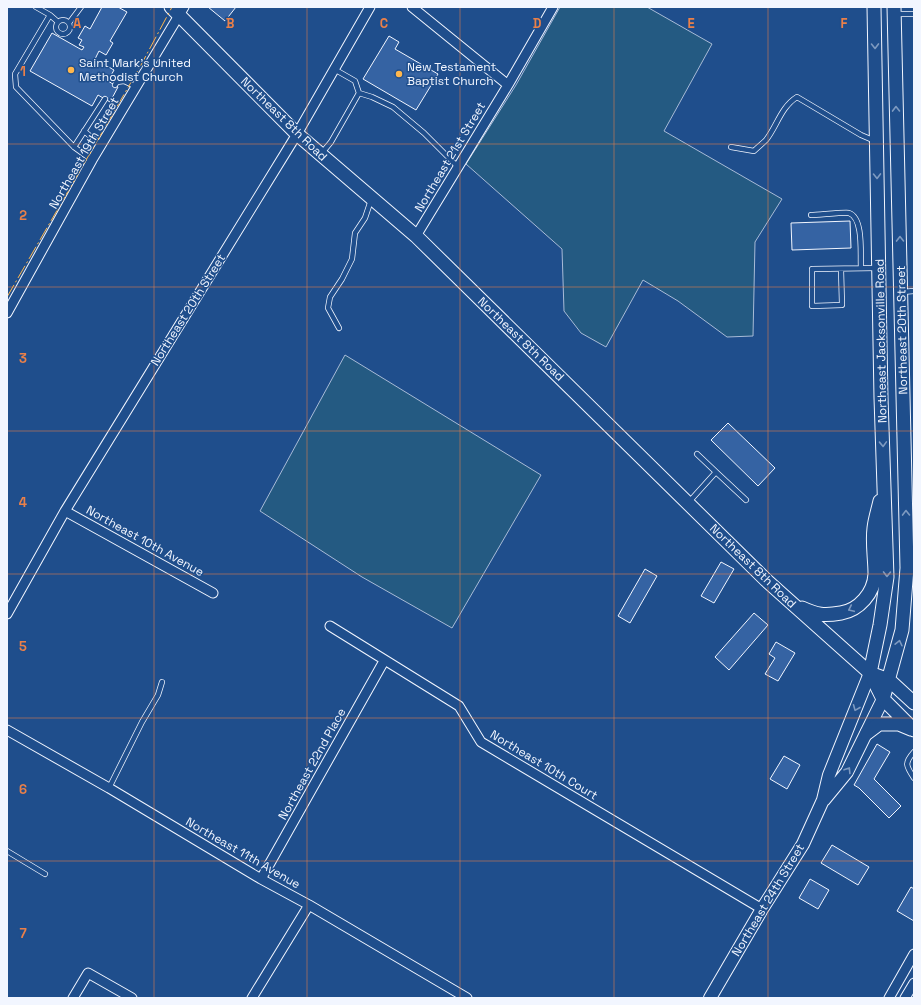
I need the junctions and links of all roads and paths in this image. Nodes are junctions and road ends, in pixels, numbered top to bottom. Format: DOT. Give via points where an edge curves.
graph roads {
  1 [pos="36,7"];
  2 [pos="80,7"];
  3 [pos="370,7"];
  4 [pos="412,7"];
  5 [pos="553,7"];
  6 [pos="874,7"];
  7 [pos="178,10"];
  8 [pos="894,10"];
  9 [pos="914,14"];
  10 [pos="50,15"];
  11 [pos="58,22"];
  12 [pos="69,23"];
  13 [pos="334,69"];
  14 [pos="115,85"];
  15 [pos="508,85"];
  16 [pos="137,87"];
  17 [pos="359,93"];
  18 [pos="105,99"];
  19 [pos="84,131"];
  20 [pos="297,134"];
  21 [pos="877,142"];
  22 [pos="101,145"];
  23 [pos="74,147"];
  24 [pos="731,147"];
  25 [pos="320,154"];
  26 [pos="92,160"];
  27 [pos="458,167"];
  28 [pos="372,198"];
  29 [pos="811,215"];
  30 [pos="416,236"];
  31 [pos="861,268"];
  32 [pos="879,268"];
  33 [pos="841,269"];
  34 [pos="908,292"];
  35 [pos="880,293"];
  36 [pos="7,313"];
  37 [pos="339,328"];
  38 [pos="697,454"];
  39 [pos="716,472"];
  40 [pos="884,483"];
  41 [pos="746,500"];
  42 [pos="688,502"];
  43 [pos="65,510"];
  44 [pos="213,593"];
  45 [pos="789,601"];
  46 [pos="7,614"];
  47 [pos="330,626"];
  48 [pos="384,661"];
  49 [pos="870,673"];
  50 [pos="889,680"];
  51 [pos="162,682"];
  52 [pos="883,699"];
  53 [pos="914,703"];
  54 [pos="7,730"];
  55 [pos="914,730"];
  56 [pos="867,733"];
  57 [pos="914,752"];
  58 [pos="914,778"];
  59 [pos="109,788"];
  60 [pos="823,800"];
  61 [pos="7,851"];
  62 [pos="45,874"];
  63 [pos="261,879"];
  64 [pos="309,905"];
  65 [pos="762,909"];
  66 [pos="914,954"];
  67 [pos="914,983"];
  68 [pos="73,998"];
  69 [pos="132,998"];
  70 [pos="252,998"];
  71 [pos="467,998"];
  72 [pos="710,998"];
  73 [pos="889,998"];
  74 [pos="905,998"];
  1 -- 10 [label="lane"];
  2 -- 12 [label="lane"];
  3 -- 13 [label="street, Northeast 20th Street"];
  4 -- 15 [label="street"];
  5 -- 15 [label="street, Northeast 21st Street"];
  6 -- 21 [label="main road, Northeast Jacksonville Road, one-way"];
  7 -- 16 [label="street, Northeast 19th Street"];
  7 -- 20 [label="main road, Northeast 8th Road"];
  8 -- 9 [label="lane"];
  34 -- 8 [label="main road, Northeast 20th Street, one-way"];
  10 -- 11 [label="lane"];
  10 -- 23 [label="lane" via="14,74 16,87"];
  11 -- 12 [label="lane" via="63,20"];
  11 -- 12 [label="lane" via="56,31 63,35 69,32"];
  13 -- 17 [label="lane" via="355,81"];
  13 -- 20 [label="street, Northeast 20th Street"];
  14 -- 16 [label="lane" via="117,82 124,82"];
  15 -- 27 [label="street, Northeast 21st Street"];
  16 -- 22 [label="street, Northeast 19th Street"];
  17 -- 25 [label="lane" via="331,142"];
  17 -- 27 [label="lane" via="393,107"];
  18 -- 19 [label="lane"];
  19 -- 22 [label="lane"];
  19 -- 23 [label="lane"];
  20 -- 25 [label="main road, Northeast 8th Road"];
  20 -- 43 [label="street, Northeast 20th Street"];
  21 -- 24 [label="lane" via="797,97 779,117 766,140 754,151"];
  21 -- 32 [label="main road, Northeast Jacksonville Road, one-way"];
  22 -- 26 [label="street, Northeast 19th Street"];
  23 -- 26 [label="lane"];
  25 -- 28 [label="main road, Northeast 8th Road"];
  26 -- 36 [label="street, Northeast 19th Street"];
  27 -- 30 [label="street, Northeast 21st Street"];
  28 -- 30 [label="main road, Northeast 8th Road"];
  28 -- 37 [label="lane" via="365,218 355,233 352,259 330,297 328,308"];
  29 -- 31 [label="lane" via="848,213 854,218 859,226"];
  30 -- 42 [label="main road, Northeast 8th Road"];
  31 -- 32 [label="lane"];
  31 -- 33 [label="lane"];
  32 -- 35 [label="main road, Northeast Jacksonville Road"];
  33 -- 33 [label="lane" via="812,269 812,306 842,305"];
  34 -- 35 [label="main road"];
  50 -- 34 [label="main road, Northeast 20th Street, one-way" via="902,630 907,568"];
  35 -- 40 [label="main road, Northeast Jacksonville Road, one-way"];
  38 -- 39 [label="lane"];
  39 -- 41 [label="lane"];
  39 -- 42 [label="lane"];
  40 -- 45 [label="main road, one-way" via="874,528 875,576 866,597 852,610 829,615 819,615"];
  40 -- 49 [label="main road, Northeast Jacksonville Road, one-way" via="887,577"];
  42 -- 45 [label="main road, Northeast 8th Road"];
  43 -- 44 [label="street, Northeast 10th Avenue"];
  43 -- 46 [label="street, Northeast 20th Street"];
  45 -- 49 [label="main road, Northeast 8th Road"];
  47 -- 48 [label="street, Northeast 10th Court"];
  48 -- 63 [label="street, Northeast 22nd Place"];
  48 -- 65 [label="street, Northeast 10th Court" via="459,706 481,742"];
  49 -- 50 [label="main road, Northeast 8th Road"];
  49 -- 52 [label="main road, Northeast 8th Road"];
  49 -- 60 [label="street, Northeast 24th Street, one-way" via="828,775"];
  50 -- 52 [label="main road, Northeast 20th Street"];
  50 -- 53 [label="main road"];
  51 -- 59 [label="lane" via="158,695"];
  52 -- 55 [label="main road"];
  52 -- 56 [label="street, Northeast 24th Street"];
  54 -- 59 [label="street, Northeast 11th Avenue"];
  55 -- 56 [label="main road" via="899,724 879,724"];
  60 -- 56 [label="street, Northeast 24th Street, one-way" via="847,772"];
  57 -- 58 [label="lane" via="907,763"];
  59 -- 63 [label="street, Northeast 11th Avenue"];
  60 -- 65 [label="street, Northeast 24th Street" via="803,844"];
  61 -- 62 [label="lane"];
  63 -- 64 [label="street, Northeast 11th Avenue"];
  64 -- 70 [label="street"];
  64 -- 71 [label="street, Northeast 11th Avenue"];
  65 -- 72 [label="street, Northeast 24th Street"];
  66 -- 73 [label="street"];
  67 -- 74 [label="street"];
  68 -- 69 [label="street" via="88,973"];
}
